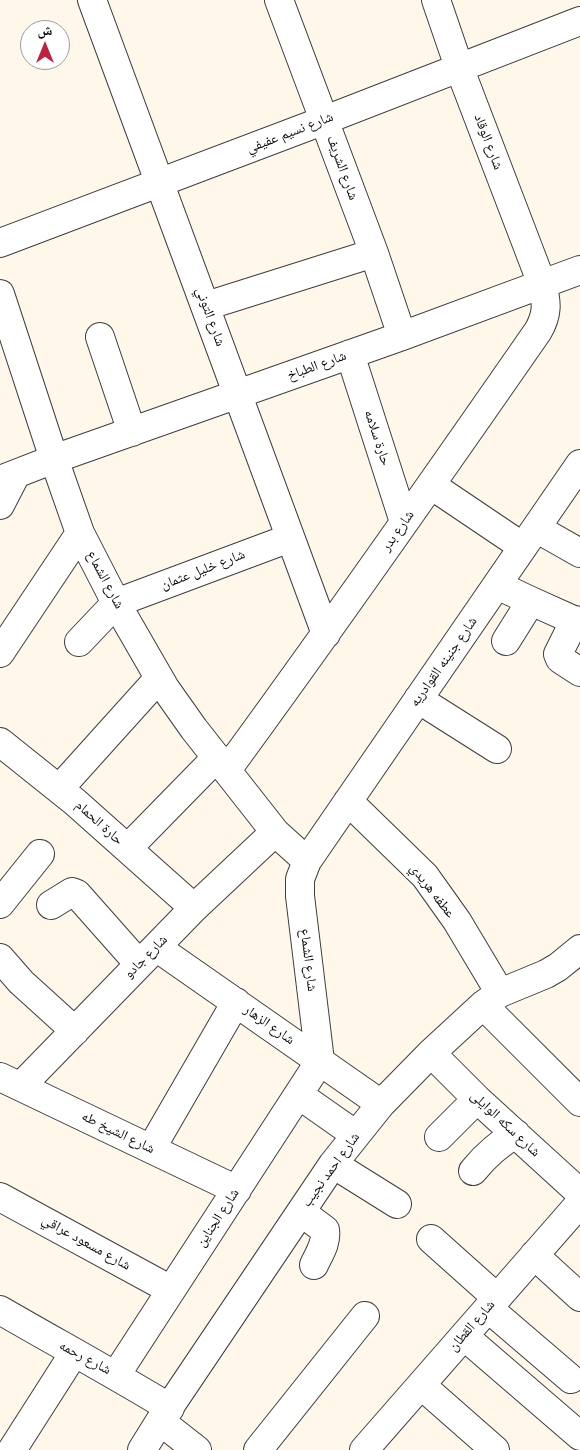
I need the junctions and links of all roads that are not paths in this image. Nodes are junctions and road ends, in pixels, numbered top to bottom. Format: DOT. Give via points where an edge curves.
graph roads {
  1 [pos="92,0"];
  2 [pos="279,0"];
  3 [pos="436,0"];
  4 [pos="580,21"];
  5 [pos="459,67"];
  6 [pos="325,120"];
  7 [pos="160,182"];
  8 [pos="0,243"];
  9 [pos="374,253"];
  10 [pos="580,270"];
  11 [pos="542,284"];
  12 [pos="0,294"];
  13 [pos="206,306"];
  14 [pos="402,336"];
  15 [pos="100,337"];
  16 [pos="350,354"];
  17 [pos="238,394"];
  18 [pos="132,432"];
  19 [pos="54,459"];
  20 [pos="580,464"];
  21 [pos="8,477"];
  22 [pos="431,485"];
  23 [pos="0,505"];
  24 [pos="404,522"];
  25 [pos="80,533"];
  26 [pos="529,537"];
  27 [pos="290,538"];
  28 [pos="580,553"];
  29 [pos="497,585"];
  30 [pos="531,601"];
  31 [pos="116,603"];
  32 [pos="577,621"];
  33 [pos="326,634"];
  34 [pos="506,641"];
  35 [pos="79,642"];
  36 [pos="0,653"];
  37 [pos="580,672"];
  38 [pos="159,678"];
  39 [pos="418,699"];
  40 [pos="1,744"];
  41 [pos="497,749"];
  42 [pos="222,764"];
  43 [pos="58,789"];
  44 [pos="348,801"];
  45 [pos="275,832"];
  46 [pos="128,848"];
  47 [pos="40,854"];
  48 [pos="307,861"];
  49 [pos="0,904"];
  50 [pos="51,905"];
  51 [pos="194,908"];
  52 [pos="148,956"];
  53 [pos="0,958"];
  54 [pos="576,958"];
  55 [pos="491,999"];
  56 [pos="236,1002"];
  57 [pos="75,1031"];
  58 [pos="430,1053"];
  59 [pos="320,1061"];
  60 [pos="10,1082"];
  61 [pos="299,1094"];
  62 [pos="477,1099"];
  63 [pos="580,1102"];
  64 [pos="381,1104"];
  65 [pos="516,1134"];
  66 [pos="356,1135"];
  67 [pos="439,1137"];
  68 [pos="151,1149"];
  69 [pos="333,1164"];
  70 [pos="473,1171"];
  71 [pos="237,1190"];
  72 [pos="580,1193"];
  73 [pos="0,1197"];
  74 [pos="580,1203"];
  75 [pos="397,1204"];
  76 [pos="301,1212"];
  77 [pos="431,1239"];
  78 [pos="534,1255"];
  79 [pos="314,1265"];
  80 [pos="171,1290"];
  81 [pos="580,1297"];
  82 [pos="492,1303"];
  83 [pos="0,1310"];
  84 [pos="365,1316"];
  85 [pos="464,1336"];
  86 [pos="74,1353"];
  87 [pos="116,1375"];
  88 [pos="571,1379"];
  89 [pos="421,1385"];
  90 [pos="165,1414"];
  91 [pos="580,1436"];
  92 [pos="12,1450"];
  93 [pos="142,1450"];
  94 [pos="197,1450"];
  95 [pos="258,1450"];
  96 [pos="364,1450"];
  97 [pos="495,1450"];
  1 -- 7 [label="street, شارع التوني"];
  2 -- 6 [label="street, شارع الشريف"];
  3 -- 5 [label="street, شارع الوقاد"];
  4 -- 5 [label="street, شارع نسيم عفيفي"];
  5 -- 6 [label="street, شارع نسيم عفيفي"];
  5 -- 11 [label="street, شارع الوقاد"];
  6 -- 7 [label="street, شارع نسيم عفيفي"];
  6 -- 9 [label="street, شارع الشريف"];
  7 -- 8 [label="street, شارع نسيم عفيفي"];
  7 -- 13 [label="street, شارع التوني"];
  9 -- 13 [label="street"];
  9 -- 14 [label="street, شارع الشريف"];
  10 -- 11 [label="street, شارع الطباخ"];
  11 -- 14 [label="street, شارع الطباخ"];
  11 -- 22 [label="street, شارع بدر" via="546,299 543,322"];
  12 -- 19 [label="street, شارع الشماع"];
  13 -- 17 [label="street, شارع التوني"];
  14 -- 16 [label="street, شارع الطباخ"];
  15 -- 18 [label="street"];
  16 -- 17 [label="street, شارع الطباخ"];
  16 -- 24 [label="street, حارة سلامه"];
  17 -- 18 [label="street, شارع الطباخ"];
  17 -- 27 [label="street, شارع التوني"];
  18 -- 19 [label="street, شارع الطباخ"];
  19 -- 21 [label="street, شارع الطباخ"];
  19 -- 25 [label="street, شارع الشماع"];
  20 -- 26 [label="street, شارع جنينه القوادريه"];
  21 -- 23 [label="street"];
  22 -- 24 [label="street, شارع بدر"];
  22 -- 26 [label="street"];
  24 -- 33 [label="street, شارع بدر"];
  25 -- 31 [label="street, شارع الشماع"];
  25 -- 36 [label="street"];
  26 -- 28 [label="street"];
  26 -- 29 [label="street, شارع جنينه القوادريه"];
  27 -- 31 [label="street, شارع خليل عثمان"];
  27 -- 33 [label="street, شارع التوني"];
  29 -- 30 [label="street"];
  29 -- 39 [label="street, شارع جنينه القوادريه"];
  30 -- 32 [label="street"];
  30 -- 34 [label="street"];
  31 -- 35 [label="street"];
  31 -- 38 [label="street, شارع الشماع"];
  32 -- 37 [label="street" via="558,654 560,659"];
  33 -- 42 [label="street, شارع بدر"];
  38 -- 42 [label="street, شارع الشماع"];
  38 -- 43 [label="street"];
  39 -- 41 [label="street"];
  39 -- 44 [label="street, شارع جنينه القوادريه"];
  40 -- 43 [label="street, حارة الحمام"];
  42 -- 45 [label="street, شارع الشماع"];
  42 -- 46 [label="street, شارع بدر"];
  43 -- 46 [label="street, حارة الحمام"];
  44 -- 48 [label="street, شارع جنينه القوادريه"];
  44 -- 55 [label="street, عطفه هريدي" via="425,876 457,921"];
  45 -- 48 [label="street, شارع الشماع"];
  45 -- 51 [label="street, شارع جادو"];
  46 -- 51 [label="street, حارة الحمام"];
  47 -- 49 [label="street"];
  48 -- 59 [label="street, شارع الشماع" via="300,879 300,896"];
  50 -- 52 [label="street, شارع الزهار" via="72,892 77,894"];
  51 -- 52 [label="street, شارع جادو"];
  52 -- 56 [label="street, شارع الزهار"];
  52 -- 57 [label="street, شارع جادو"];
  53 -- 57 [label="street" via="21,982"];
  54 -- 55 [label="street, شارع احمد نجيب"];
  55 -- 58 [label="street, شارع احمد نجيب"];
  55 -- 63 [label="street, عطفه هريدي"];
  56 -- 59 [label="street, شارع الزهار"];
  56 -- 68 [label="street"];
  57 -- 60 [label="street, شارع جادو"];
  58 -- 62 [label="street, شارع سكه الوايلى"];
  58 -- 64 [label="street, شارع احمد نجيب"];
  59 -- 61 [label="street, شارع الجناين"];
  59 -- 64 [label="street, شارع الزهار"];
  60 -- 68 [label="street, شارع الشيخ طه"];
  61 -- 66 [label="street"];
  61 -- 71 [label="street, شارع الجناين"];
  62 -- 65 [label="street, شارع سكه الوايلى"];
  62 -- 67 [label="street"];
  64 -- 66 [label="street, شارع احمد نجيب"];
  65 -- 70 [label="street" via="485,1156"];
  65 -- 72 [label="street, شارع سكه الوايلى"];
  66 -- 69 [label="street, شارع احمد نجيب"];
  68 -- 71 [label="street, شارع الشيخ طه"];
  69 -- 75 [label="street"];
  69 -- 76 [label="street, شارع احمد نجيب"];
  71 -- 80 [label="street, شارع الجناين"];
  73 -- 80 [label="street, شارع مسعود عراقي"];
  74 -- 78 [label="street, شارع القطان"];
  76 -- 79 [label="street" via="325,1230 326,1237"];
  76 -- 90 [label="street, شارع احمد نجيب"];
  77 -- 82 [label="street"];
  78 -- 81 [label="street"];
  78 -- 82 [label="street, شارع القطان"];
  80 -- 87 [label="street, شارع الجناين"];
  82 -- 85 [label="street, شارع القطان"];
  82 -- 88 [label="street"];
  83 -- 86 [label="street, شارع رحمه"];
  84 -- 95 [label="street"];
  85 -- 89 [label="street, شارع القطان"];
  85 -- 91 [label="street"];
  86 -- 87 [label="street, شارع رحمه"];
  86 -- 92 [label="street"];
  87 -- 90 [label="street, شارع رحمه"];
  89 -- 96 [label="street, شارع القطان"];
  89 -- 97 [label="street"];
  90 -- 93 [label="street, شارع احمد نجيب"];
  90 -- 94 [label="street, شارع رحمه"];
}
